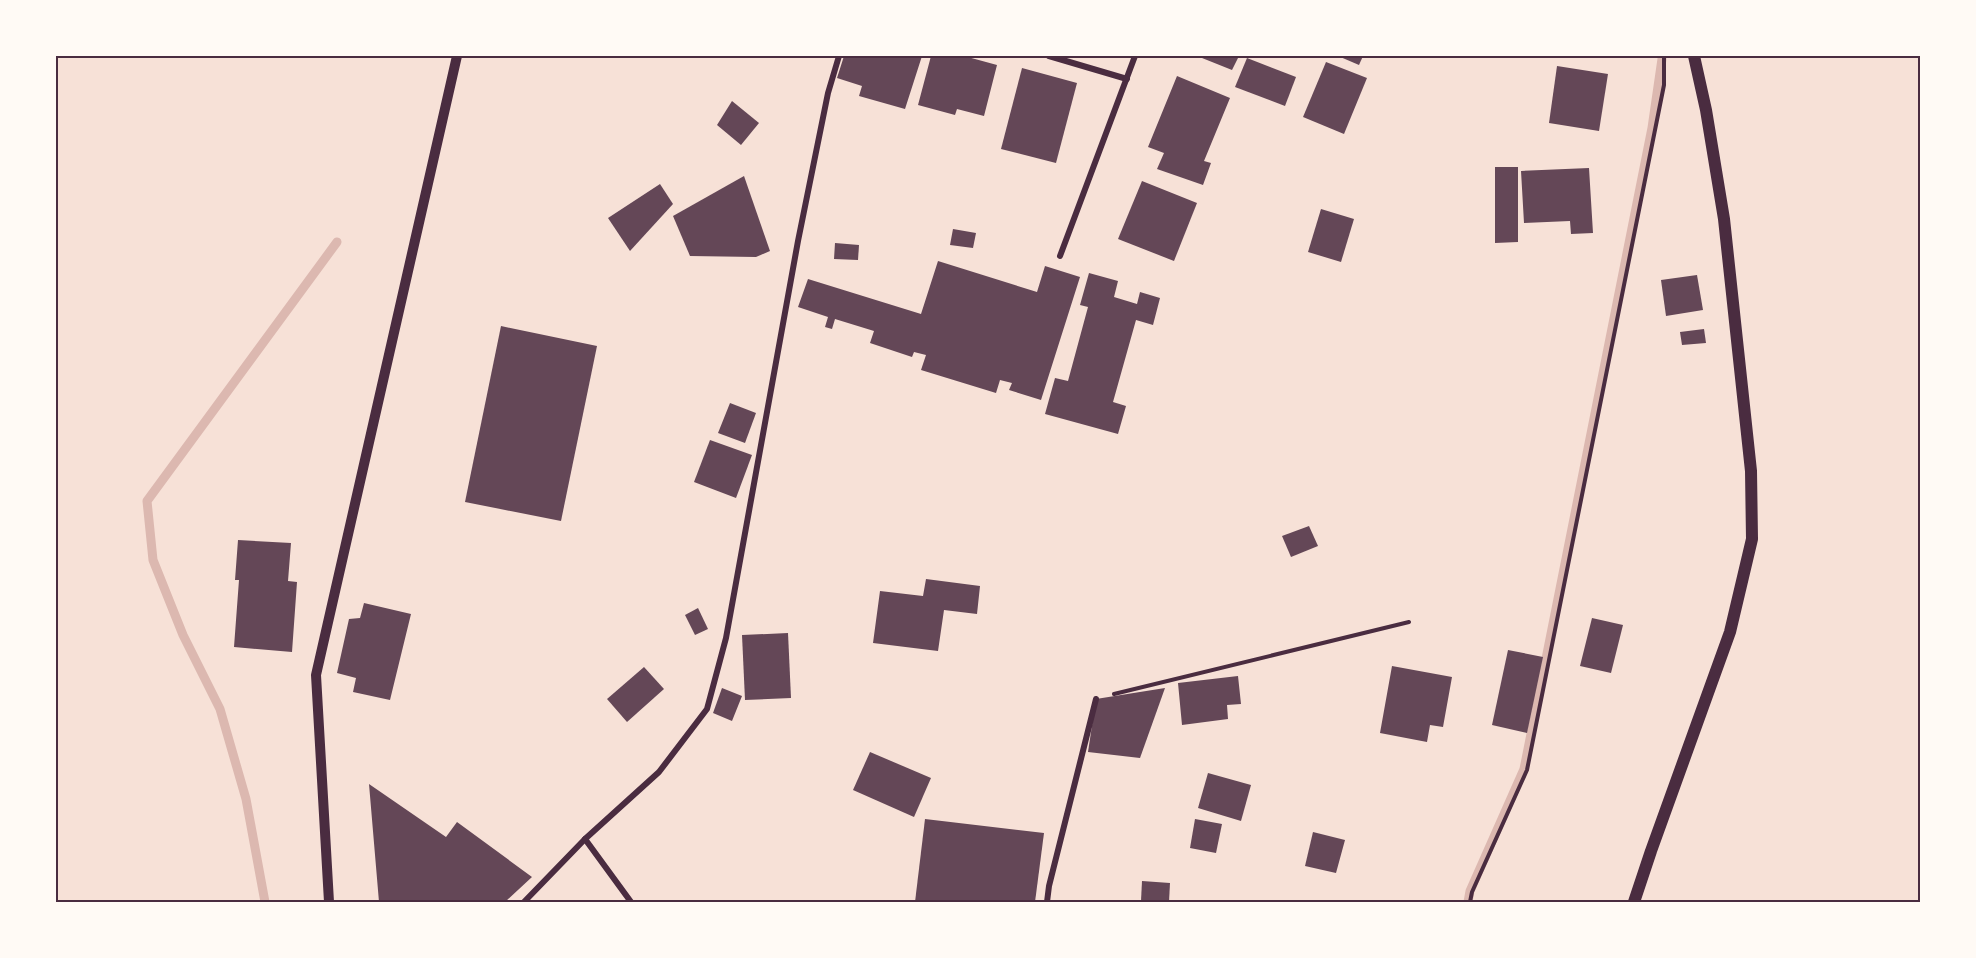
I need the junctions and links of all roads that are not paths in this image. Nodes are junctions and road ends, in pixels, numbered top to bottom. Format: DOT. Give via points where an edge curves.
graph roads {
  1 [pos="458,56"];
  2 [pos="838,56"];
  3 [pos="1050,56"];
  4 [pos="1136,56"];
  5 [pos="1694,56"];
  6 [pos="1127,79"];
  7 [pos="1060,256"];
  8 [pos="1096,699"];
  9 [pos="585,839"];
  10 [pos="329,903"];
  11 [pos="524,903"];
  12 [pos="631,903"];
  13 [pos="1047,903"];
  14 [pos="1634,903"];
  1 -- 10 [label="street" via="316,675"];
  2 -- 9 [label="street" via="798,241 726,638 707,710 659,772"];
  3 -- 6 [label="street"];
  4 -- 6 [label="street"];
  5 -- 14 [label="main road" via="1724,219 1751,471 1752,540 1730,632"];
  6 -- 7 [label="street"];
  8 -- 13 [label="street"];
  9 -- 11 [label="street"];
  9 -- 12 [label="street"];
}
